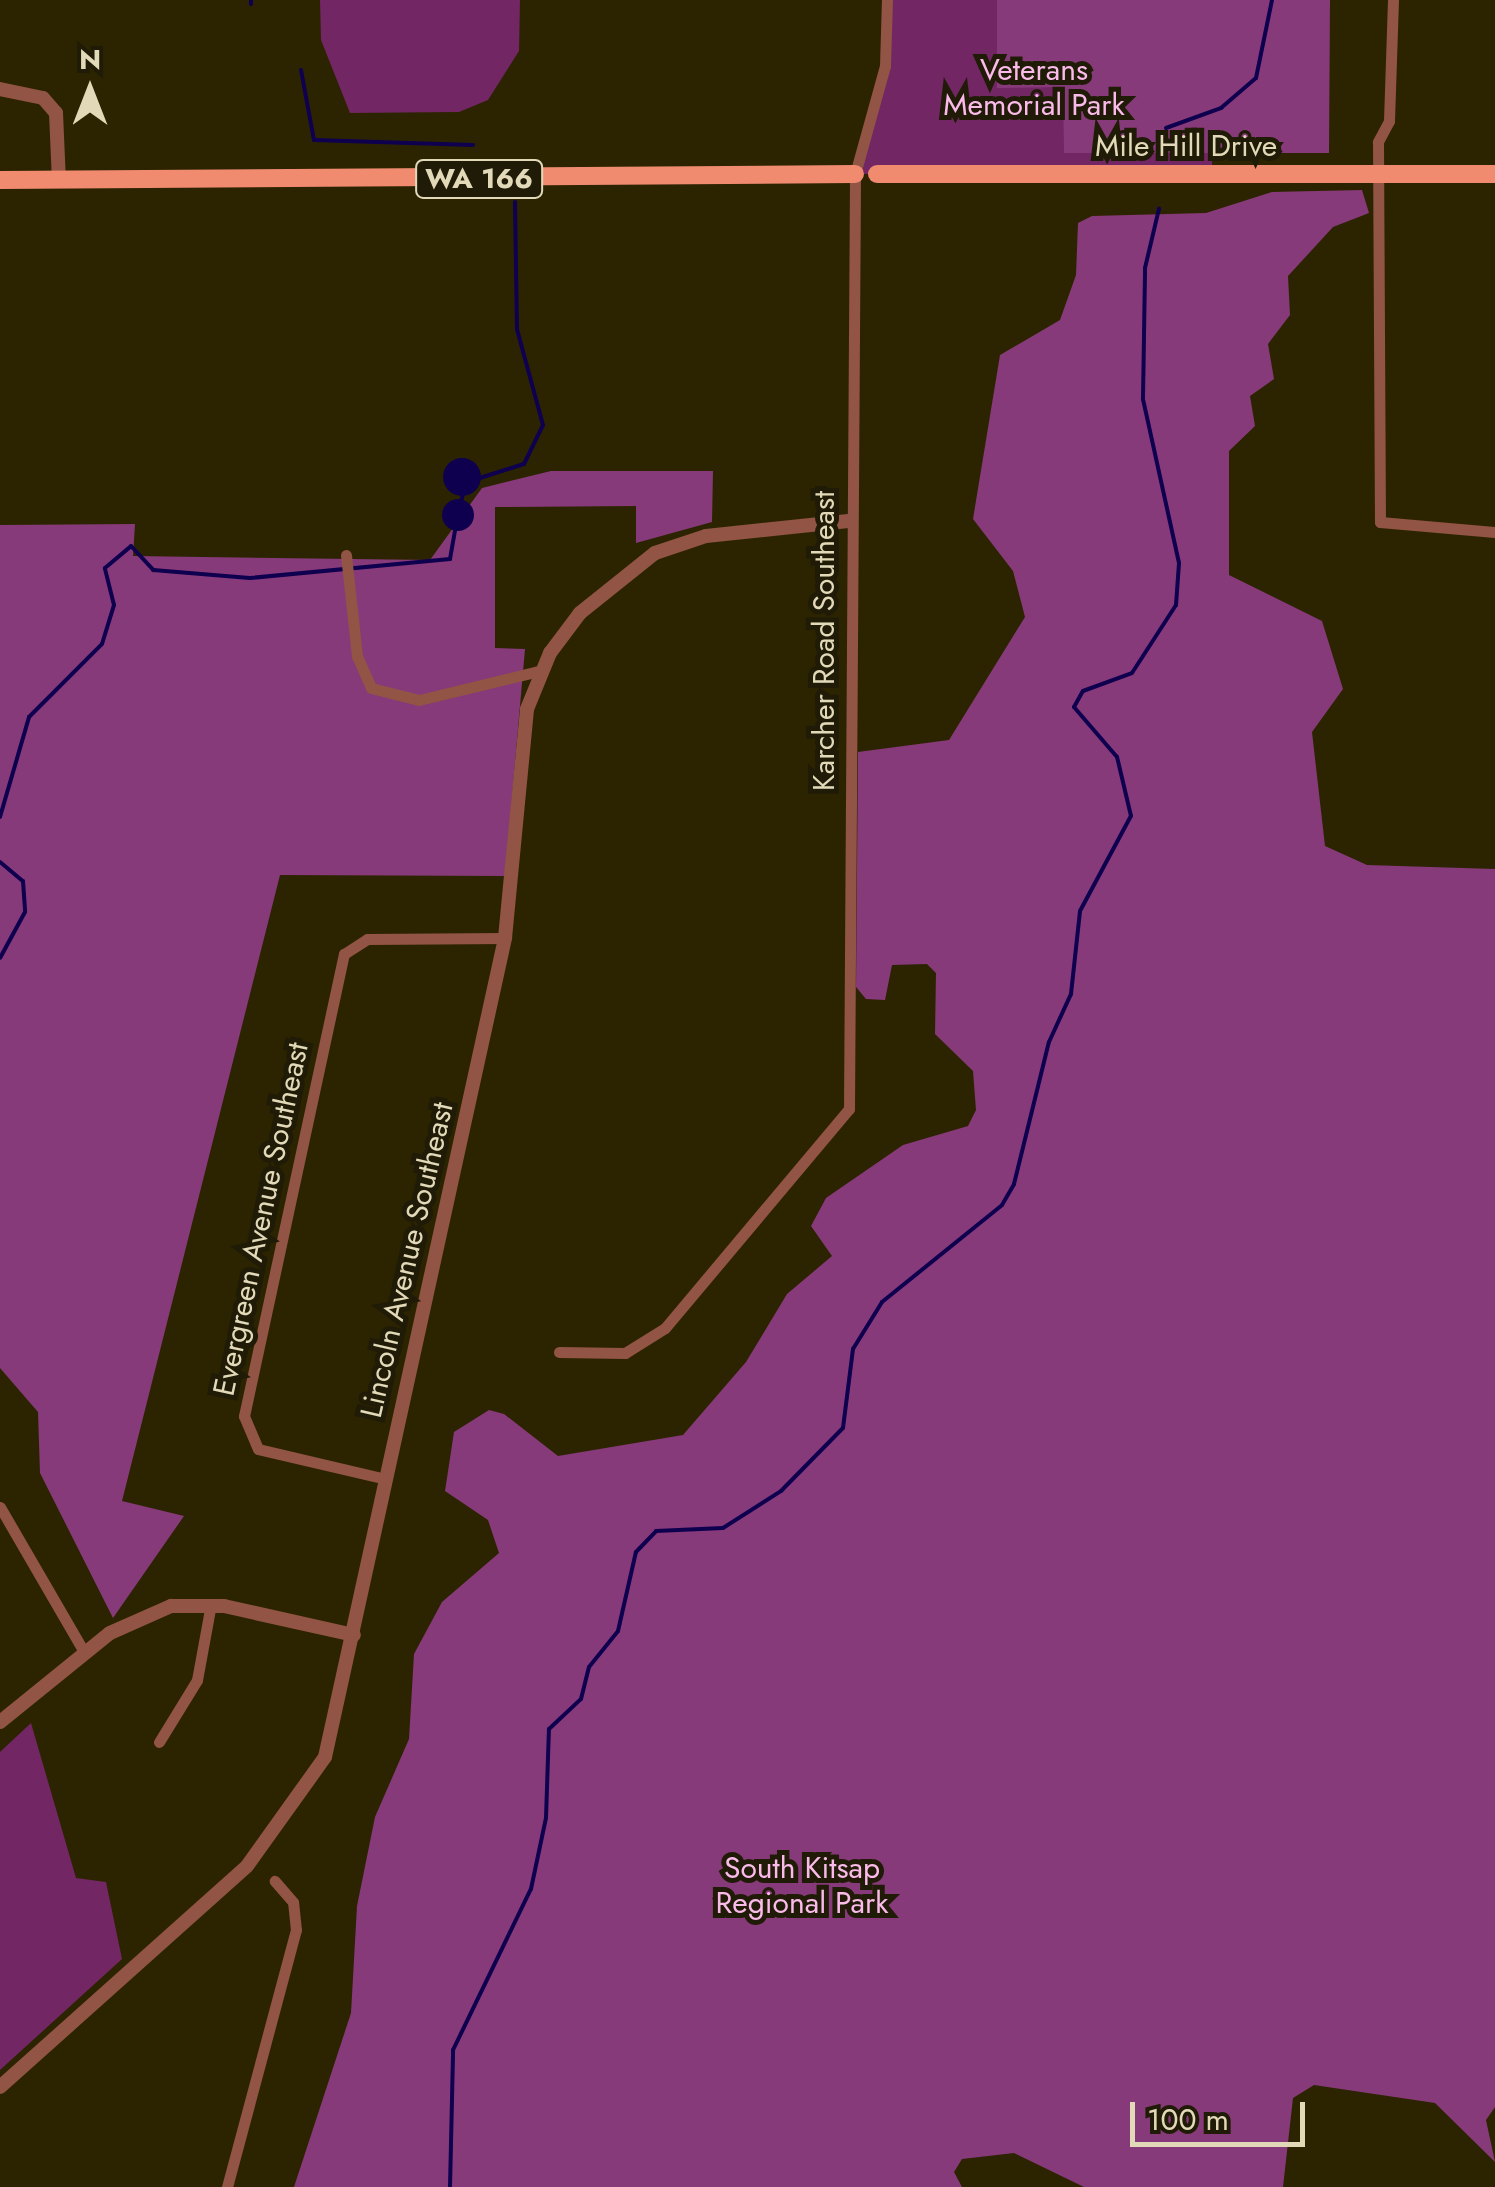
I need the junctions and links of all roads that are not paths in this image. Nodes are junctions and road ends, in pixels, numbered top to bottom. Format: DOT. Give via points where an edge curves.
graph roads {
  1 [pos="887,0"];
  2 [pos="1392,0"];
  3 [pos="0,89"];
  4 [pos="855,174"];
  5 [pos="877,174"];
  6 [pos="1379,174"];
  7 [pos="1495,174"];
  8 [pos="0,180"];
  9 [pos="59,181"];
  10 [pos="848,521"];
  11 [pos="1495,532"];
  12 [pos="346,555"];
  13 [pos="544,670"];
  14 [pos="505,938"];
  15 [pos="559,1352"];
  16 [pos="386,1480"];
  17 [pos="0,1507"];
  18 [pos="211,1604"];
  19 [pos="354,1634"];
  20 [pos="84,1652"];
  21 [pos="0,1722"];
  22 [pos="159,1742"];
  23 [pos="275,1881"];
  24 [pos="0,2087"];
  25 [pos="227,2187"];
  1 -- 4 [label="street, Karcher Road Southeast" via="885,66"];
  2 -- 6 [label="street"];
  3 -- 9 [label="street" via="43,98 56,113"];
  4 -- 9 [label="main road, WA 166"];
  4 -- 10 [label="street, Karcher Road Southeast"];
  5 -- 6 [label="main road, Mile Hill Drive"];
  6 -- 7 [label="main road, Mile Hill Drive"];
  6 -- 11 [label="street" via="1380,522"];
  8 -- 9 [label="main road, WA 166"];
  10 -- 13 [label="street, Lincoln Avenue Southeast" via="706,536 655,552 580,613"];
  10 -- 15 [label="street, Karcher Road Southeast" via="849,1109 665,1328 625,1353"];
  12 -- 13 [label="street" via="356,656 371,688 420,700"];
  13 -- 14 [label="street, Lincoln Avenue Southeast" via="528,710"];
  14 -- 16 [label="street, Lincoln Avenue Southeast"];
  14 -- 16 [label="street, Evergreen Avenue Southeast" via="368,939 344,954 244,1416 258,1449"];
  16 -- 19 [label="street, Lincoln Avenue Southeast"];
  17 -- 20 [label="street"];
  18 -- 19 [label="street"];
  18 -- 20 [label="street" via="155,1610"];
  18 -- 22 [label="street" via="197,1680"];
  19 -- 24 [label="street, Lincoln Avenue Southeast" via="324,1757 274,1838"];
  20 -- 21 [label="street"];
  23 -- 25 [label="street" via="293,1902 296,1930"];
}
